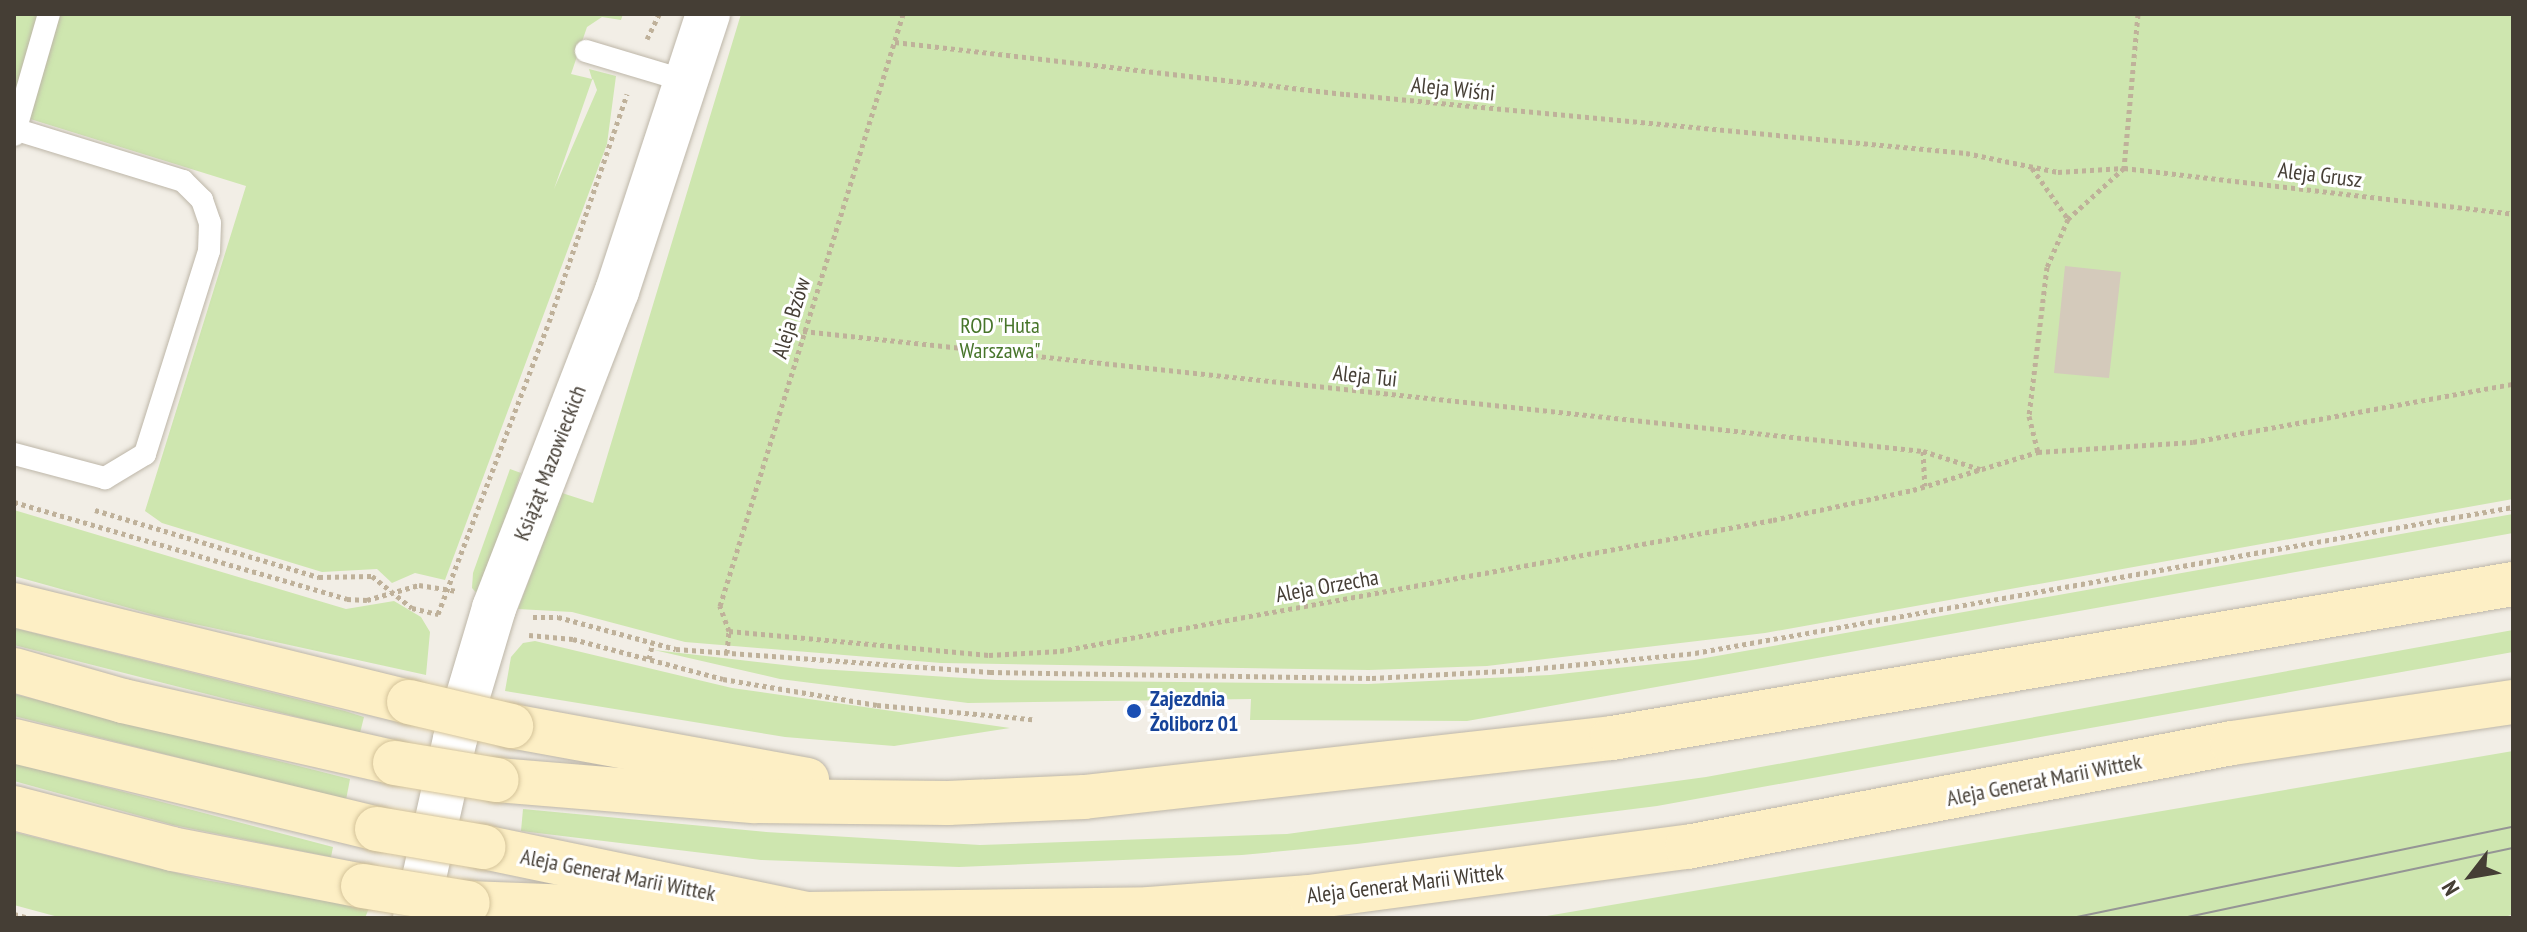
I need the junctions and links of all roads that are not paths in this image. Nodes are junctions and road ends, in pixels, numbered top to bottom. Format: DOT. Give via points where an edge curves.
graph roads {
  1 [pos="49,14"];
  2 [pos="708,14"];
  3 [pos="586,51"];
  4 [pos="686,81"];
  5 [pos="15,131"];
  6 [pos="14,454"];
  7 [pos="2513,584"];
  8 [pos="14,605"];
  9 [pos="14,670"];
  10 [pos="2513,702"];
  11 [pos="14,741"];
  12 [pos="948,803"];
  13 [pos="14,808"];
  14 [pos="806,914"];
  15 [pos="415,918"];
  1 -- 5 [label="lane"];
  2 -- 4 [label="street, Książąt Mazowieckich"];
  3 -- 4 [label="lane"];
  4 -- 15 [label="street, Książąt Mazowieckich" via="617,291 494,608 455,739"];
  5 -- 6 [label="lane" via="183,181 202,200 210,223 209,251 145,454 105,478"];
  7 -- 12 [label="main road" via="1612,738 1084,797"];
  8 -- 12 [label="main road, bridge" via="148,642 511,726"];
  9 -- 12 [label="main road, bridge" via="123,701 395,763 497,780 755,801"];
  10 -- 14 [label="main road, Aleja Generał Marii Wittek" via="2232,743 1687,847 1310,897 1133,910"];
  11 -- 14 [label="main road, Aleja Generał Marii Wittek, bridge" via="377,829"];
  13 -- 14 [label="main road, bridge" via="172,849 468,903"];
}
